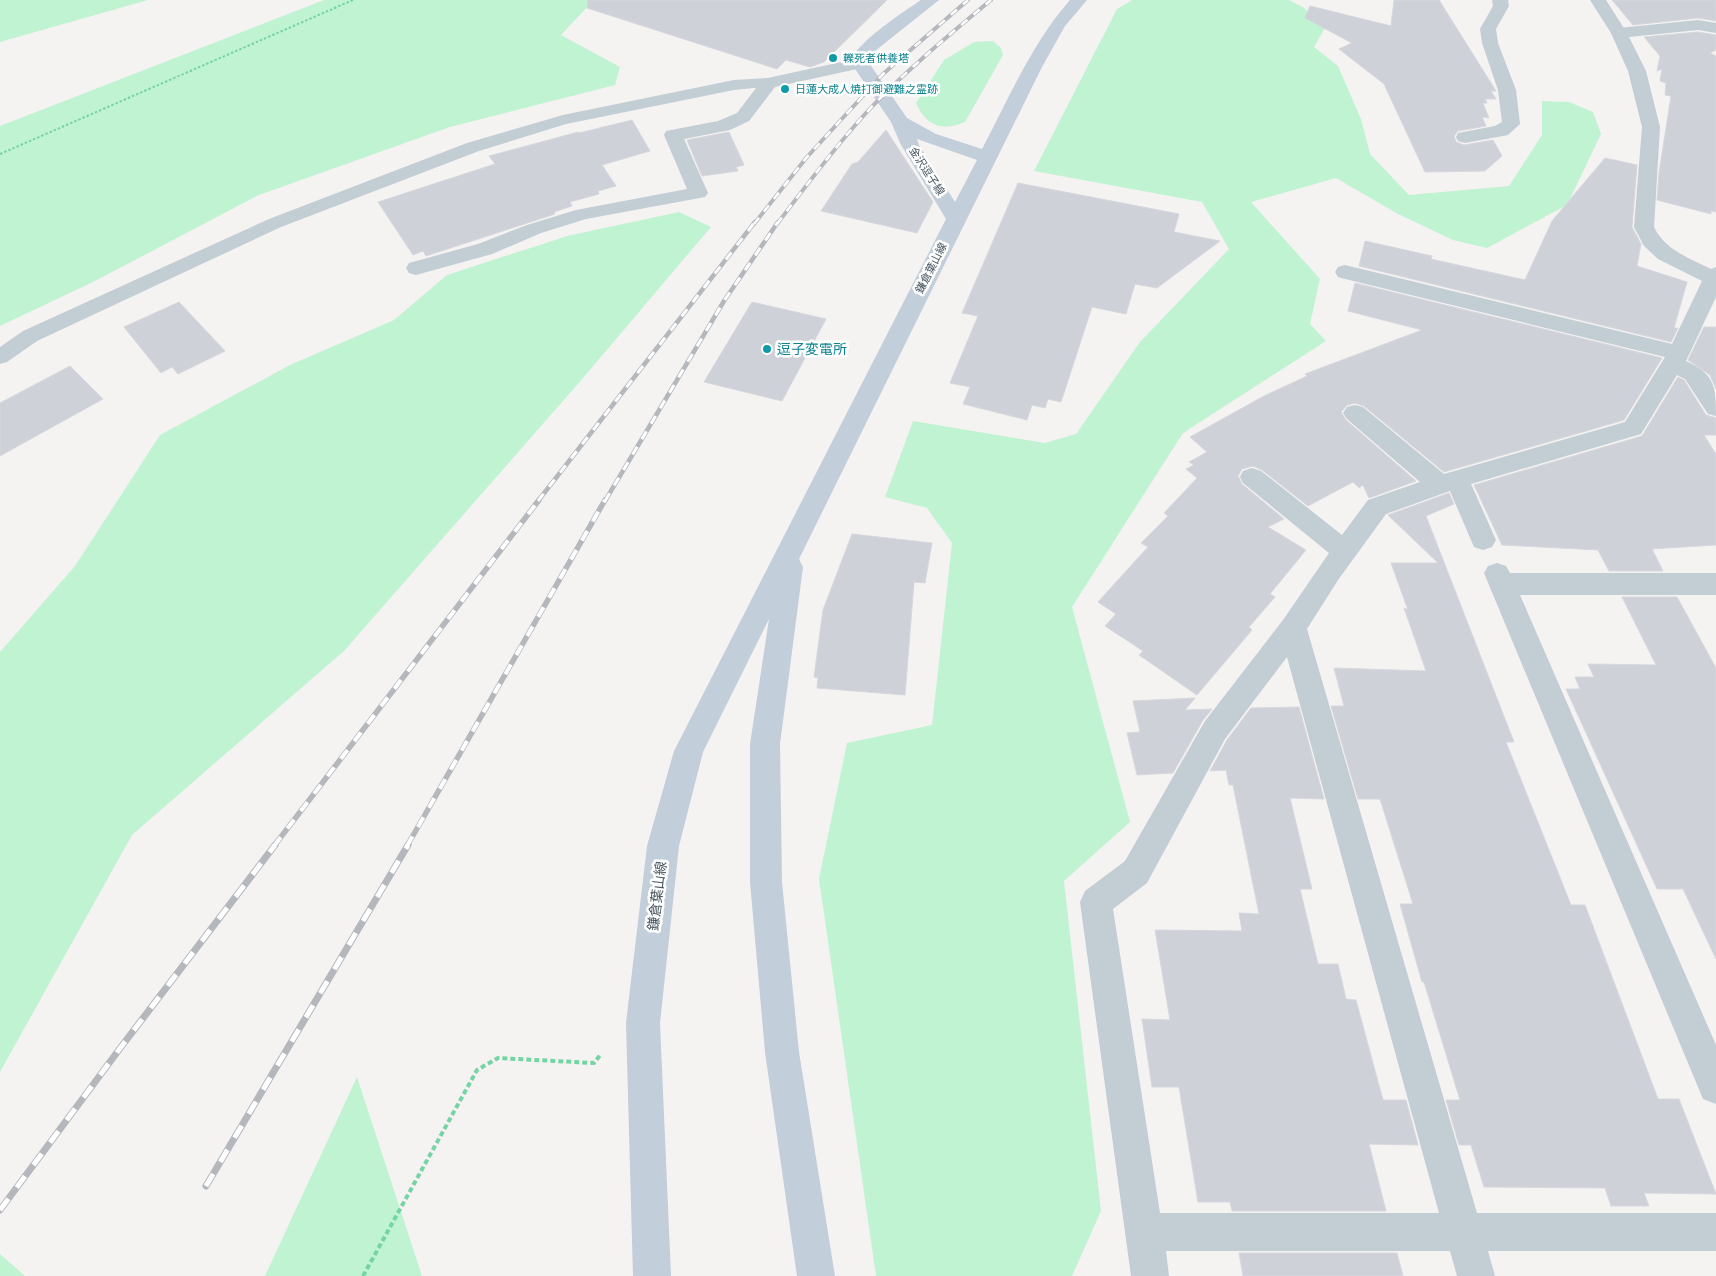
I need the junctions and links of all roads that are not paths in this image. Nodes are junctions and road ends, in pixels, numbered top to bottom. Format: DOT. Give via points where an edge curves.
graph roads {
  1 [pos="931,0"];
  2 [pos="1079,0"];
  3 [pos="1500,0"];
  4 [pos="1598,0"];
  5 [pos="1716,28"];
  6 [pos="1619,33"];
  7 [pos="860,63"];
  8 [pos="769,83"];
  9 [pos="900,122"];
  10 [pos="1465,137"];
  11 [pos="988,157"];
  12 [pos="956,219"];
  13 [pos="416,268"];
  14 [pos="1345,272"];
  15 [pos="1715,278"];
  16 [pos="0,357"];
  17 [pos="1676,358"];
  18 [pos="1716,408"];
  19 [pos="1355,413"];
  20 [pos="1252,477"];
  21 [pos="1448,482"];
  22 [pos="1483,540"];
  23 [pos="794,543"];
  24 [pos="1345,552"];
  25 [pos="1716,584"];
  26 [pos="1293,628"];
  27 [pos="1716,1086"];
  28 [pos="1144,1232"];
  29 [pos="1464,1232"];
  30 [pos="1716,1232"];
  31 [pos="652,1276"];
  32 [pos="816,1276"];
  33 [pos="1150,1276"];
  34 [pos="1476,1276"];
  1 -- 7 [label="main road" via="868,47"];
  2 -- 11 [label="main road, 鎌倉葉山線" via="1058,24 1045,46"];
  3 -- 10 [label="street" via="1501,6 1488,29 1507,90 1511,124 1501,131"];
  4 -- 6 [label="street"];
  5 -- 6 [label="lane" via="1698,25"];
  6 -- 15 [label="street" via="1637,71 1651,127 1644,227 1651,242 1665,254"];
  7 -- 8 [label="street"];
  7 -- 9 [label="main road, 金沢逗子線"];
  8 -- 13 [label="street" via="743,117 723,126 673,135 698,193 583,214 485,249"];
  8 -- 16 [label="lane" via="734,85 563,120 473,147 275,223 30,336"];
  9 -- 11 [label="main road, 金沢逗子線" via="929,138"];
  9 -- 12 [label="main road, 金沢逗子線" via="910,145"];
  11 -- 12 [label="main road, 鎌倉葉山線"];
  12 -- 23 [label="main road, 鎌倉葉山線"];
  14 -- 17 [label="street"];
  15 -- 17 [label="street"];
  17 -- 18 [label="street" via="1693,373"];
  17 -- 21 [label="street" via="1633,428"];
  19 -- 21 [label="street"];
  20 -- 24 [label="street"];
  21 -- 22 [label="street"];
  21 -- 24 [label="street" via="1377,507"];
  23 -- 31 [label="main road, 鎌倉葉山線" via="689,751 663,846 643,1023"];
  23 -- 32 [label="main road, 鎌倉葉山線" via="765,744 766,882 782,1052"];
  24 -- 26 [label="street"];
  25 -- 27 [label="street" via="1499,578"];
  26 -- 28 [label="street" via="1216,730 1136,872 1096,902"];
  26 -- 29 [label="street"];
  28 -- 29 [label="street"];
  28 -- 33 [label="street"];
  29 -- 30 [label="street"];
  29 -- 34 [label="street"];
}
